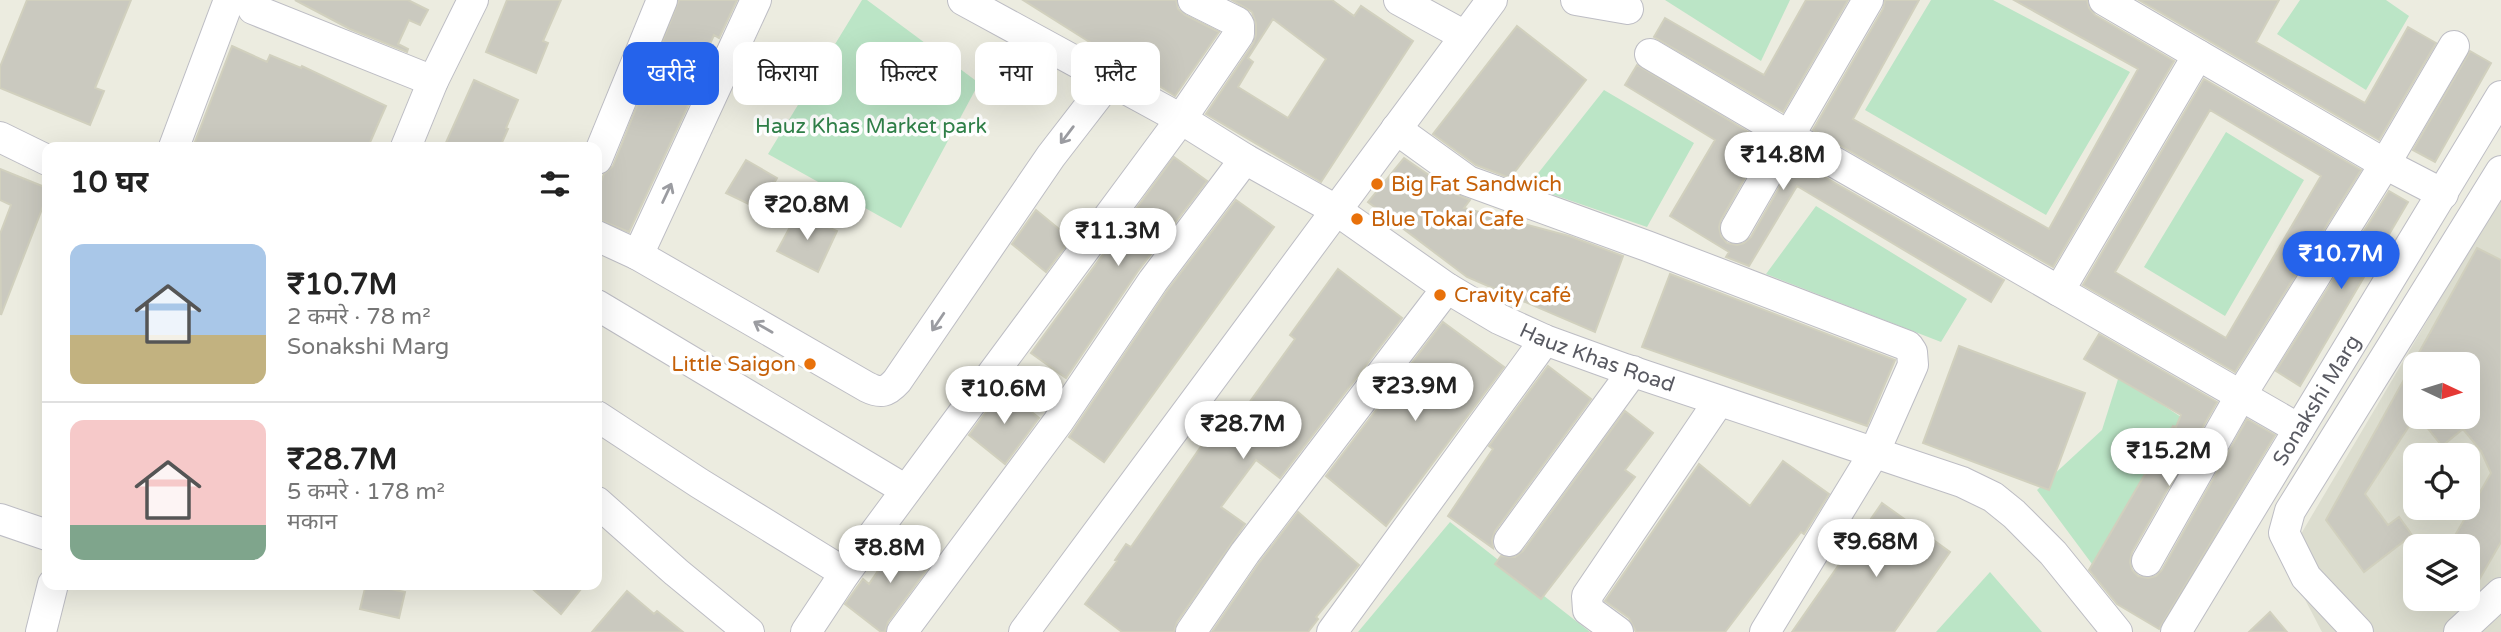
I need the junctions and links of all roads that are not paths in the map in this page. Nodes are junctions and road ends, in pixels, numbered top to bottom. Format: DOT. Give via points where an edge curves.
graph roads {
  1 [pos="472,0"];
  2 [pos="662,0"];
  3 [pos="756,0"];
  4 [pos="963,0"];
  5 [pos="1193,0"];
  6 [pos="1399,0"];
  7 [pos="1492,0"];
  8 [pos="1576,0"];
  9 [pos="1868,0"];
  10 [pos="2104,0"];
  11 [pos="241,5"];
  12 [pos="1628,9"];
  13 [pos="1465,36"];
  14 [pos="2454,46"];
  15 [pos="1650,54"];
  16 [pos="2198,55"];
  17 [pos="1071,60"];
  18 [pos="433,81"];
  19 [pos="2501,96"];
  20 [pos="1090,105"];
  21 [pos="1154,105"];
  22 [pos="1181,119"];
  23 [pos="1396,129"];
  24 [pos="1789,135"];
  25 [pos="0,137"];
  26 [pos="176,142"];
  27 [pos="408,142"];
  28 [pos="602,147"];
  29 [pos="42,158"];
  30 [pos="1245,159"];
  31 [pos="2385,164"];
  32 [pos="2501,171"];
  33 [pos="2442,194"];
  34 [pos="1336,210"];
  35 [pos="1735,228"];
  36 [pos="602,238"];
  37 [pos="638,255"];
  38 [pos="1447,289"];
  39 [pos="2059,291"];
  40 [pos="602,308"];
  41 [pos="1545,340"];
  42 [pos="1633,371"];
  43 [pos="2241,395"];
  44 [pos="1719,401"];
  45 [pos="602,419"];
  46 [pos="2299,429"];
  47 [pos="1874,453"];
  48 [pos="906,490"];
  49 [pos="602,506"];
  50 [pos="0,519"];
  51 [pos="42,533"];
  52 [pos="1509,541"];
  53 [pos="2147,561"];
  54 [pos="845,573"];
  55 [pos="52,590"];
  56 [pos="2501,593"];
  57 [pos="41,632"];
  58 [pos="749,632"];
  59 [pos="806,632"];
  60 [pos="902,632"];
  61 [pos="1024,632"];
  62 [pos="1191,632"];
  63 [pos="1332,632"];
  64 [pos="1618,632"];
  65 [pos="1765,632"];
  66 [pos="2117,632"];
  67 [pos="2176,632"];
  68 [pos="2358,632"];
  69 [pos="2459,632"];
  1 -- 18 [label="street"];
  2 -- 28 [label="street"];
  37 -- 3 [label="street, one-way"];
  4 -- 17 [label="street, Hauz Khas Road"];
  5 -- 22 [label="street" via="1237,22 1240,30"];
  6 -- 13 [label="street"];
  7 -- 13 [label="street"];
  8 -- 12 [label="street"];
  9 -- 24 [label="street"];
  10 -- 16 [label="street"];
  11 -- 18 [label="street"];
  11 -- 26 [label="street"];
  13 -- 23 [label="street"];
  14 -- 31 [label="street"];
  15 -- 24 [label="street"];
  16 -- 31 [label="street"];
  16 -- 39 [label="street"];
  18 -- 27 [label="street"];
  19 -- 33 [label="street, Sonakshi Marg"];
  20 -- 37 [label="street, one-way" via="886,391 867,387"];
  21 -- 22 [label="street, Hauz Khas Road"];
  22 -- 30 [label="street, Hauz Khas Road"];
  22 -- 48 [label="street"];
  23 -- 34 [label="street"];
  23 -- 47 [label="street" via="1468,181 1908,346 1913,365"];
  24 -- 35 [label="street"];
  24 -- 39 [label="street"];
  25 -- 29 [label="street"];
  30 -- 34 [label="street, Hauz Khas Road"];
  30 -- 60 [label="street"];
  31 -- 33 [label="street"];
  31 -- 43 [label="street"];
  32 -- 68 [label="street" via="2290,511 2284,533 2306,577"];
  33 -- 46 [label="street, Sonakshi Marg"];
  34 -- 38 [label="street, Hauz Khas Road"];
  34 -- 61 [label="street"];
  36 -- 37 [label="street"];
  38 -- 41 [label="street, Hauz Khas Road"];
  38 -- 62 [label="street" via="1245,553"];
  39 -- 43 [label="street"];
  40 -- 48 [label="street"];
  41 -- 42 [label="street, Hauz Khas Road"];
  41 -- 63 [label="street"];
  42 -- 44 [label="street, Hauz Khas Road"];
  42 -- 52 [label="street"];
  43 -- 46 [label="street"];
  43 -- 53 [label="street"];
  44 -- 47 [label="street, Hauz Khas Road"];
  44 -- 64 [label="street" via="1587,596 1588,610"];
  45 -- 54 [label="street"];
  46 -- 67 [label="street, Sonakshi Marg"];
  47 -- 65 [label="street"];
  47 -- 66 [label="street, Hauz Khas Road" via="1993,497 2053,553"];
  48 -- 54 [label="street"];
  49 -- 58 [label="street"];
  50 -- 51 [label="street"];
  54 -- 59 [label="street"];
  55 -- 57 [label="street"];
  56 -- 69 [label="street"];
}
